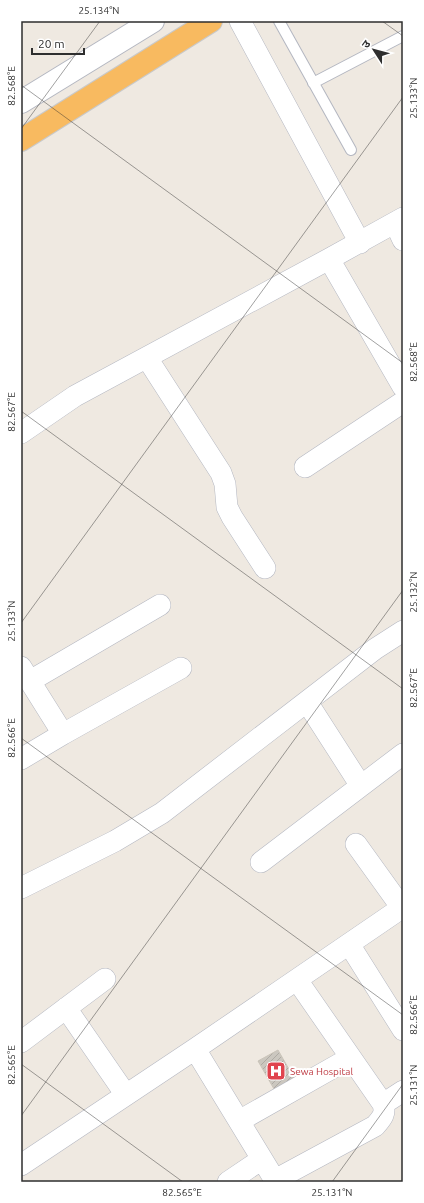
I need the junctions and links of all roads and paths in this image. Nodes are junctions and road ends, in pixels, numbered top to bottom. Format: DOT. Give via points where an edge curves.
graph roads {
  1 [pos="153,21"];
  2 [pos="212,21"];
  3 [pos="240,21"];
  4 [pos="279,21"];
  5 [pos="403,36"];
  6 [pos="313,84"];
  7 [pos="21,102"];
  8 [pos="21,140"];
  9 [pos="351,150"];
  10 [pos="400,227"];
  11 [pos="360,243"];
  12 [pos="329,259"];
  13 [pos="146,358"];
  14 [pos="403,387"];
  15 [pos="403,402"];
  16 [pos="21,433"];
  17 [pos="305,467"];
  18 [pos="265,568"];
  19 [pos="160,605"];
  20 [pos="403,631"];
  21 [pos="181,668"];
  22 [pos="25,674"];
  23 [pos="307,702"];
  24 [pos="62,734"];
  25 [pos="403,754"];
  26 [pos="21,759"];
  27 [pos="361,786"];
  28 [pos="356,844"];
  29 [pos="261,862"];
  30 [pos="21,888"];
  31 [pos="402,907"];
  32 [pos="349,944"];
  33 [pos="105,979"];
  34 [pos="297,980"];
  35 [pos="66,1008"];
  36 [pos="403,1030"];
  37 [pos="21,1042"];
  38 [pos="195,1049"];
  39 [pos="350,1058"];
  40 [pos="403,1091"];
  41 [pos="126,1095"];
  42 [pos="382,1104"];
  43 [pos="239,1121"];
  44 [pos="262,1159"];
  45 [pos="21,1166"];
  46 [pos="276,1181"];
  47 [pos="228,1182"];
  1 -- 7 [label="main road"];
  2 -- 8 [label="highway"];
  3 -- 11 [label="street"];
  4 -- 6 [label="lane"];
  5 -- 6 [label="lane"];
  6 -- 9 [label="lane"];
  10 -- 11 [label="street"];
  11 -- 12 [label="street"];
  12 -- 13 [label="street"];
  12 -- 14 [label="street"];
  13 -- 16 [label="street" via="74,396"];
  13 -- 18 [label="street" via="221,473 225,484 227,507"];
  15 -- 17 [label="street"];
  19 -- 22 [label="street"];
  20 -- 23 [label="street" via="375,649"];
  21 -- 24 [label="street"];
  22 -- 24 [label="street"];
  23 -- 27 [label="street"];
  23 -- 30 [label="street" via="162,813 115,841"];
  24 -- 26 [label="street"];
  25 -- 27 [label="street"];
  27 -- 29 [label="street"];
  28 -- 31 [label="street"];
  31 -- 32 [label="street"];
  32 -- 34 [label="street"];
  32 -- 36 [label="street"];
  33 -- 35 [label="street"];
  34 -- 38 [label="street"];
  34 -- 39 [label="street"];
  35 -- 37 [label="street"];
  35 -- 41 [label="street"];
  38 -- 41 [label="street"];
  38 -- 43 [label="street"];
  39 -- 42 [label="street"];
  39 -- 43 [label="street"];
  40 -- 42 [label="street"];
  41 -- 45 [label="street"];
  42 -- 46 [label="street" via="382,1118 375,1126"];
  43 -- 44 [label="street"];
  44 -- 46 [label="street"];
  44 -- 47 [label="street"];
}
